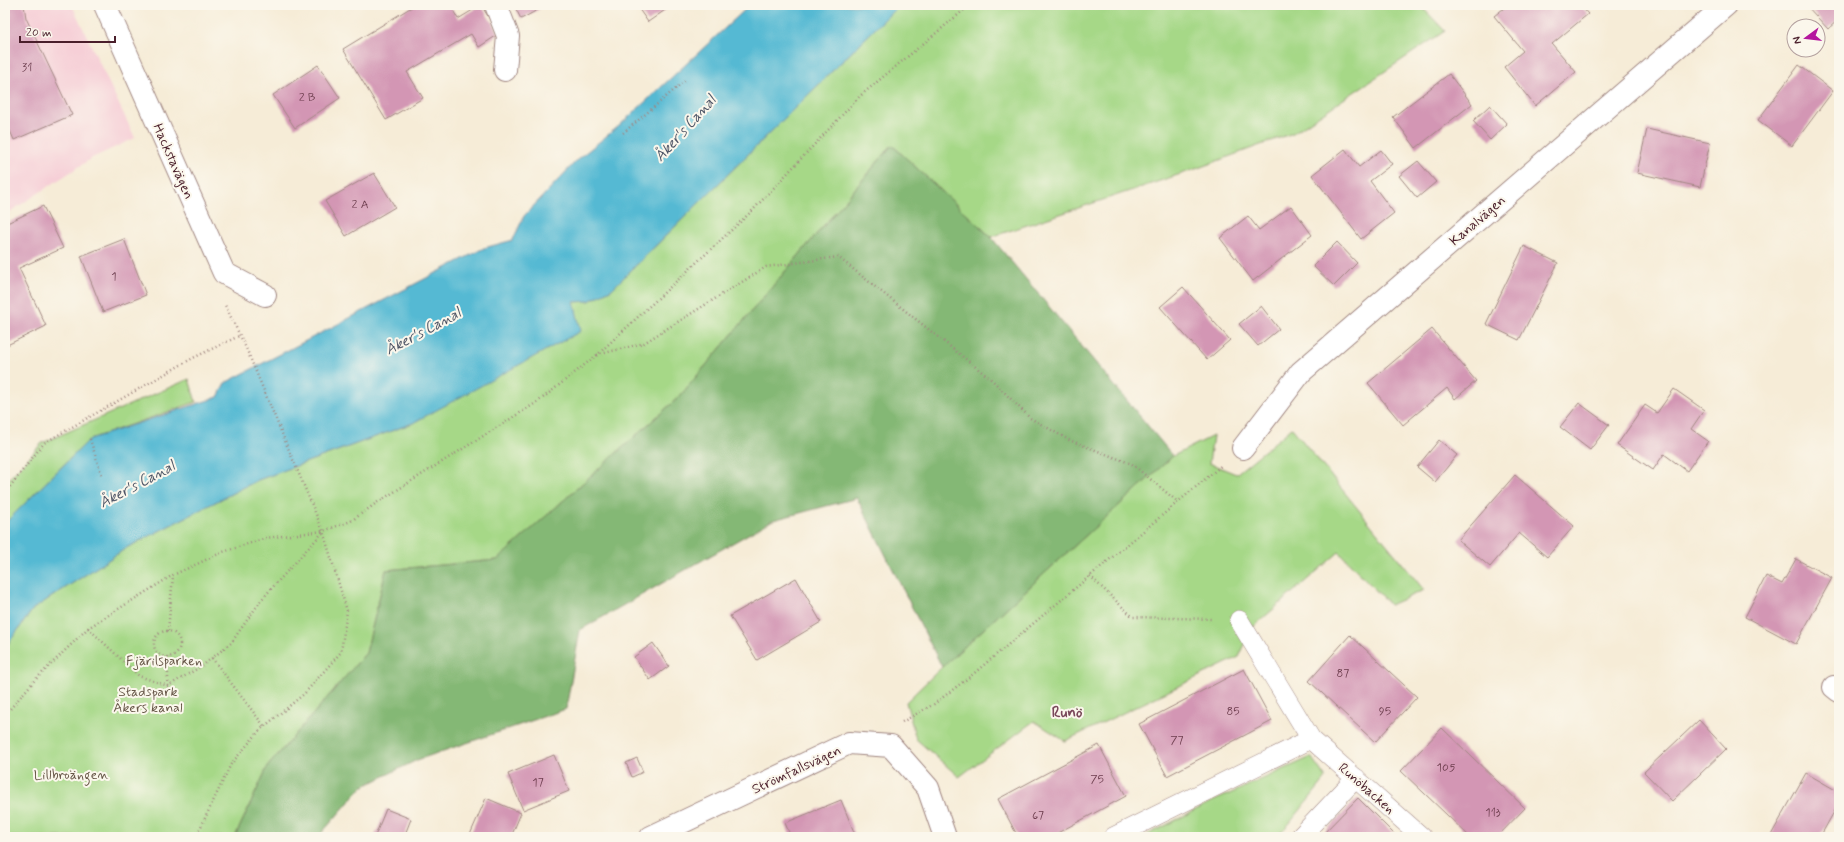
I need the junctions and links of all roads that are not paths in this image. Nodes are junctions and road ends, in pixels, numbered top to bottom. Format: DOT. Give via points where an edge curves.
graph roads {
  1 [pos="105,5"];
  2 [pos="496,5"];
  3 [pos="1726,5"];
  4 [pos="505,70"];
  5 [pos="265,295"];
  6 [pos="1243,448"];
  7 [pos="1239,620"];
  8 [pos="1311,739"];
  9 [pos="1356,778"];
  10 [pos="651,837"];
  11 [pos="945,837"];
  12 [pos="1113,837"];
  13 [pos="1300,837"];
  14 [pos="1422,837"];
  1 -- 5 [label="street, Hackstavägen" via="224,273"];
  2 -- 4 [label="street" via="508,36"];
  3 -- 6 [label="street, Kanalvägen" via="1301,372"];
  7 -- 8 [label="lane, Runöbacken"];
  8 -- 9 [label="lane, Runöbacken"];
  8 -- 12 [label="lane"];
  9 -- 13 [label="lane"];
  9 -- 14 [label="lane, Runöbacken"];
  10 -- 11 [label="street, Strömfallsvägen" via="850,744 892,746 928,788"];
}
